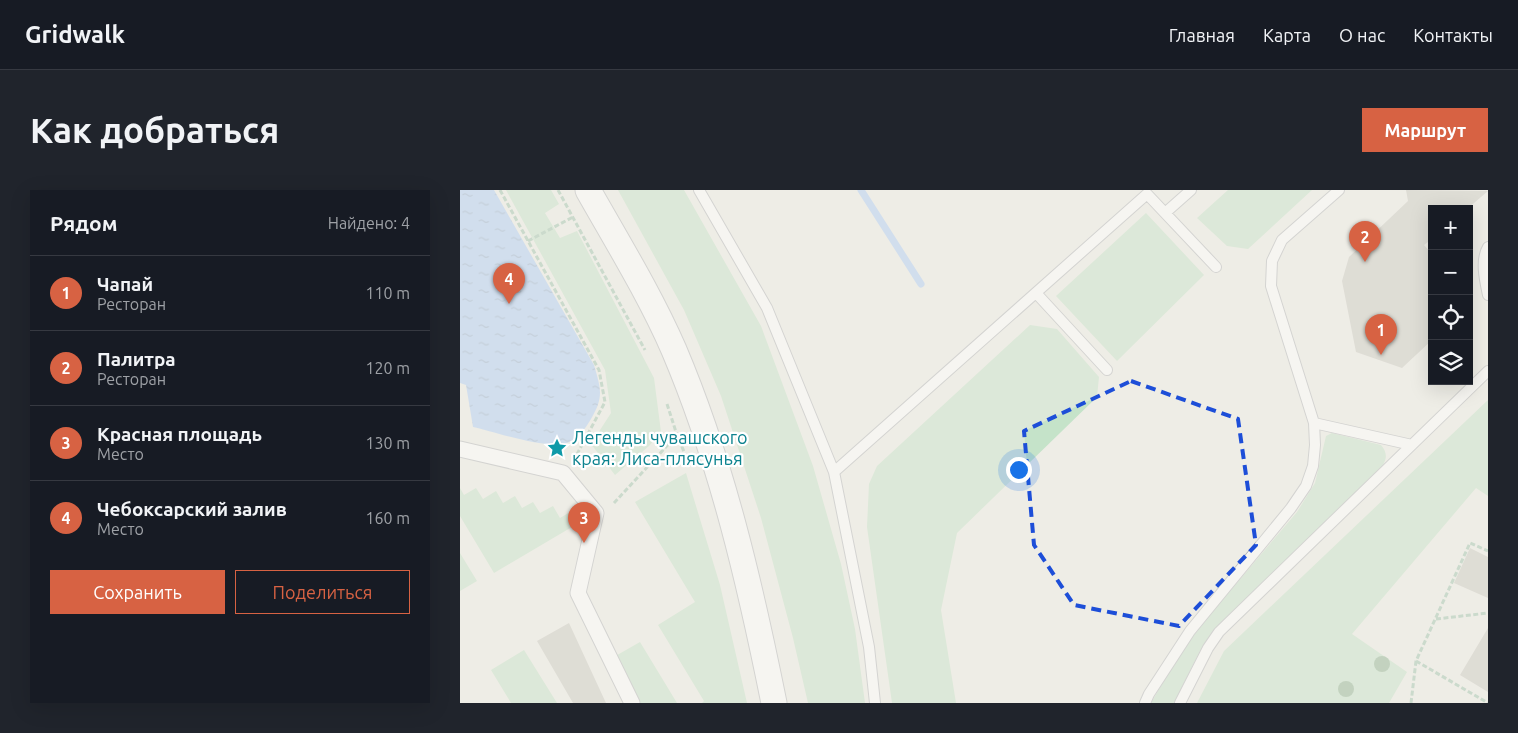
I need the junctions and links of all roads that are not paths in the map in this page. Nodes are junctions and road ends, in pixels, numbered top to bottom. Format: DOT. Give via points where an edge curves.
graph roads {
  1 [pos="588,190"];
  2 [pos="699,190"];
  3 [pos="1191,190"];
  4 [pos="1339,190"];
  5 [pos="1166,213"];
  6 [pos="1488,247"];
  7 [pos="1216,267"];
  8 [pos="1036,293"];
  9 [pos="1488,294"];
  10 [pos="1107,370"];
  11 [pos="1488,371"];
  12 [pos="1314,423"];
  13 [pos="1412,445"];
  14 [pos="460,449"];
  15 [pos="834,472"];
  16 [pos="632,703"];
  17 [pos="774,703"];
  18 [pos="875,703"];
  19 [pos="1145,703"];
  20 [pos="1180,703"];
  1 -- 17 [label="street" via="638,278 673,350 702,422 755,605"];
  2 -- 15 [label="lane" via="767,308"];
  3 -- 5 [label="lane"];
  4 -- 12 [label="lane" via="1282,240 1272,261 1271,286"];
  5 -- 7 [label="lane"];
  5 -- 8 [label="lane" via="1147,194"];
  6 -- 9 [label="lane" via="1484,275"];
  8 -- 10 [label="lane"];
  8 -- 15 [label="lane"];
  11 -- 13 [label="lane"];
  12 -- 13 [label="lane"];
  12 -- 19 [label="lane" via="1313,466 1306,486 1190,631"];
  13 -- 20 [label="lane" via="1219,632"];
  14 -- 16 [label="street" via="563,473 596,513 578,593"];
  15 -- 18 [label="lane" via="869,647"];
}
